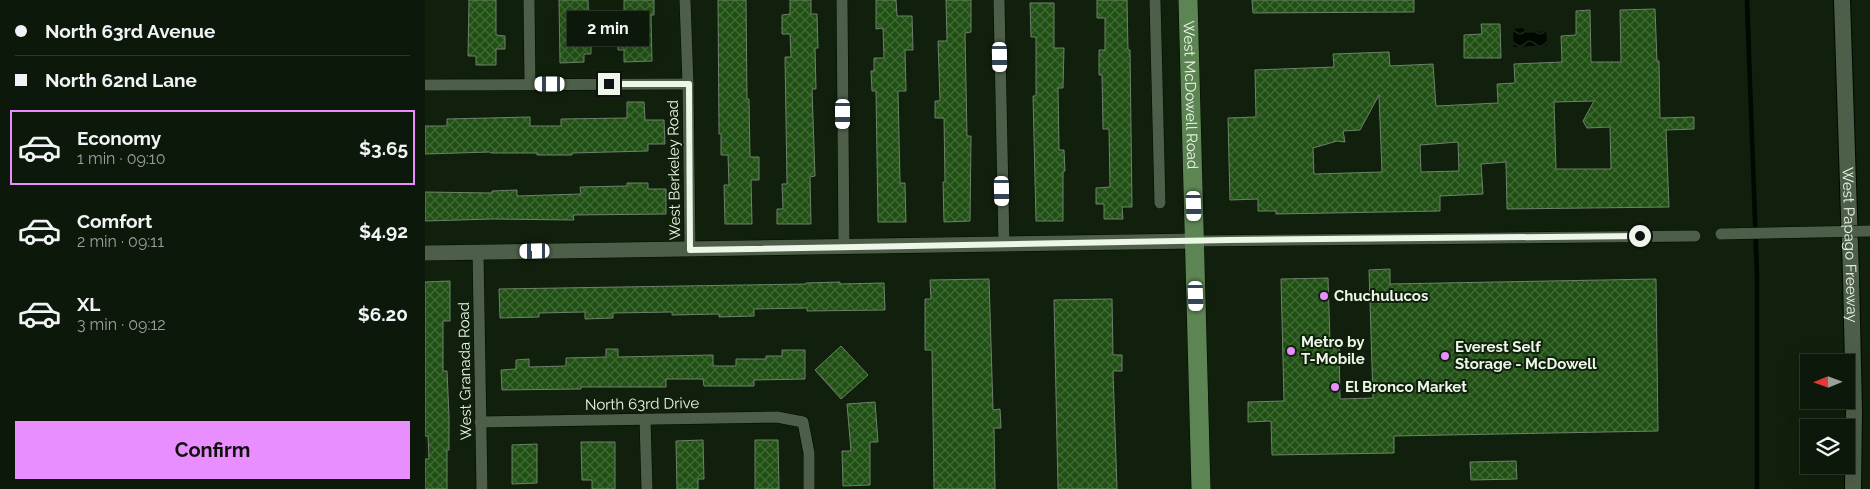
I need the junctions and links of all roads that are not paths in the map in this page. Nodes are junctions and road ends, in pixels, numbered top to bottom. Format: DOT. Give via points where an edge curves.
graph roads {
  1 [pos="529,0"];
  2 [pos="685,0"];
  3 [pos="842,0"];
  4 [pos="999,0"];
  5 [pos="1155,0"];
  6 [pos="1188,0"];
  7 [pos="1842,0"];
  8 [pos="531,84"];
  9 [pos="689,84"];
  10 [pos="425,85"];
  11 [pos="1160,203"];
  12 [pos="1870,232"];
  13 [pos="1721,234"];
  14 [pos="1695,236"];
  15 [pos="1195,241"];
  16 [pos="1004,245"];
  17 [pos="844,248"];
  18 [pos="690,250"];
  19 [pos="477,252"];
  20 [pos="425,253"];
  21 [pos="645,419"];
  22 [pos="480,422"];
  23 [pos="482,489"];
  24 [pos="647,489"];
  25 [pos="809,489"];
  26 [pos="1201,489"];
  27 [pos="1853,489"];
  1 -- 8 [label="street"];
  2 -- 9 [label="street, West Berkeley Road"];
  3 -- 17 [label="street"];
  4 -- 16 [label="street"];
  5 -- 11 [label="street"];
  6 -- 15 [label="main road, West McDowell Road"];
  7 -- 27 [label="main road, West Papago Freeway" via="1851,276"];
  8 -- 9 [label="street"];
  8 -- 10 [label="street"];
  9 -- 18 [label="street, West Berkeley Road"];
  12 -- 13 [label="street, bridge"];
  14 -- 15 [label="street"];
  15 -- 16 [label="street"];
  15 -- 26 [label="main road, West McDowell Road"];
  16 -- 17 [label="street"];
  17 -- 18 [label="street"];
  18 -- 19 [label="street"];
  19 -- 20 [label="street"];
  19 -- 22 [label="street, West Granada Road"];
  21 -- 22 [label="street, North 63rd Drive"];
  21 -- 24 [label="street"];
  21 -- 25 [label="street, North 63rd Drive" via="777,417 803,422 809,453"];
  22 -- 23 [label="street, West Granada Road"];
}
